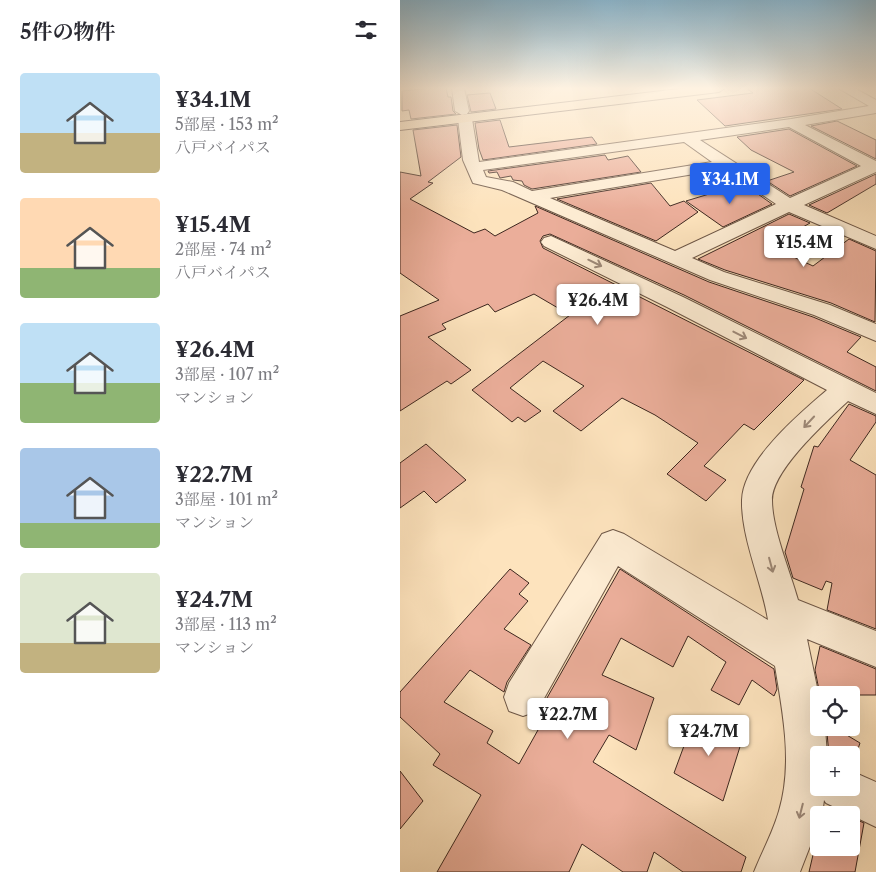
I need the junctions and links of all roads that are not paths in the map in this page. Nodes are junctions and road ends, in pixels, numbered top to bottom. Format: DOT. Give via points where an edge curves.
graph roads {
  1 [pos="465,129"];
  2 [pos="757,129"];
  3 [pos="801,129"];
  4 [pos="687,138"];
  5 [pos="726,164"];
  6 [pos="474,167"];
  7 [pos="875,167"];
  8 [pos="530,196"];
  9 [pos="789,205"];
  10 [pos="586,220"];
  11 [pos="876,242"];
  12 [pos="676,258"];
  13 [pos="876,333"];
  14 [pos="845,389"];
  15 [pos="876,404"];
  16 [pos="784,612"];
  17 [pos="876,649"];
  18 [pos="790,654"];
  19 [pos="523,697"];
  20 [pos="811,746"];
  21 [pos="811,796"];
  22 [pos="858,796"];
  23 [pos="876,805"];
  24 [pos="778,872"];
  1 -- 6 [label="street"];
  2 -- 4 [label="street"];
  3 -- 7 [label="street"];
  4 -- 5 [label="street"];
  4 -- 6 [label="street"];
  5 -- 8 [label="street"];
  5 -- 9 [label="street"];
  6 -- 8 [label="street" via="479,180 507,186"];
  7 -- 9 [label="street"];
  8 -- 10 [label="street"];
  9 -- 11 [label="street"];
  9 -- 12 [label="street"];
  10 -- 12 [label="street"];
  10 -- 14 [label="street, one-way" via="551,242"];
  12 -- 13 [label="street" via="717,276 822,310"];
  14 -- 15 [label="street"];
  14 -- 16 [label="street, one-way" via="784,449 761,481 757,499 760,524"];
  16 -- 17 [label="street"];
  16 -- 18 [label="street"];
  18 -- 19 [label="street" via="613,545"];
  18 -- 20 [label="street"];
  21 -- 24 [label="street, one-way" via="801,812"];
  22 -- 23 [label="street"];
}
